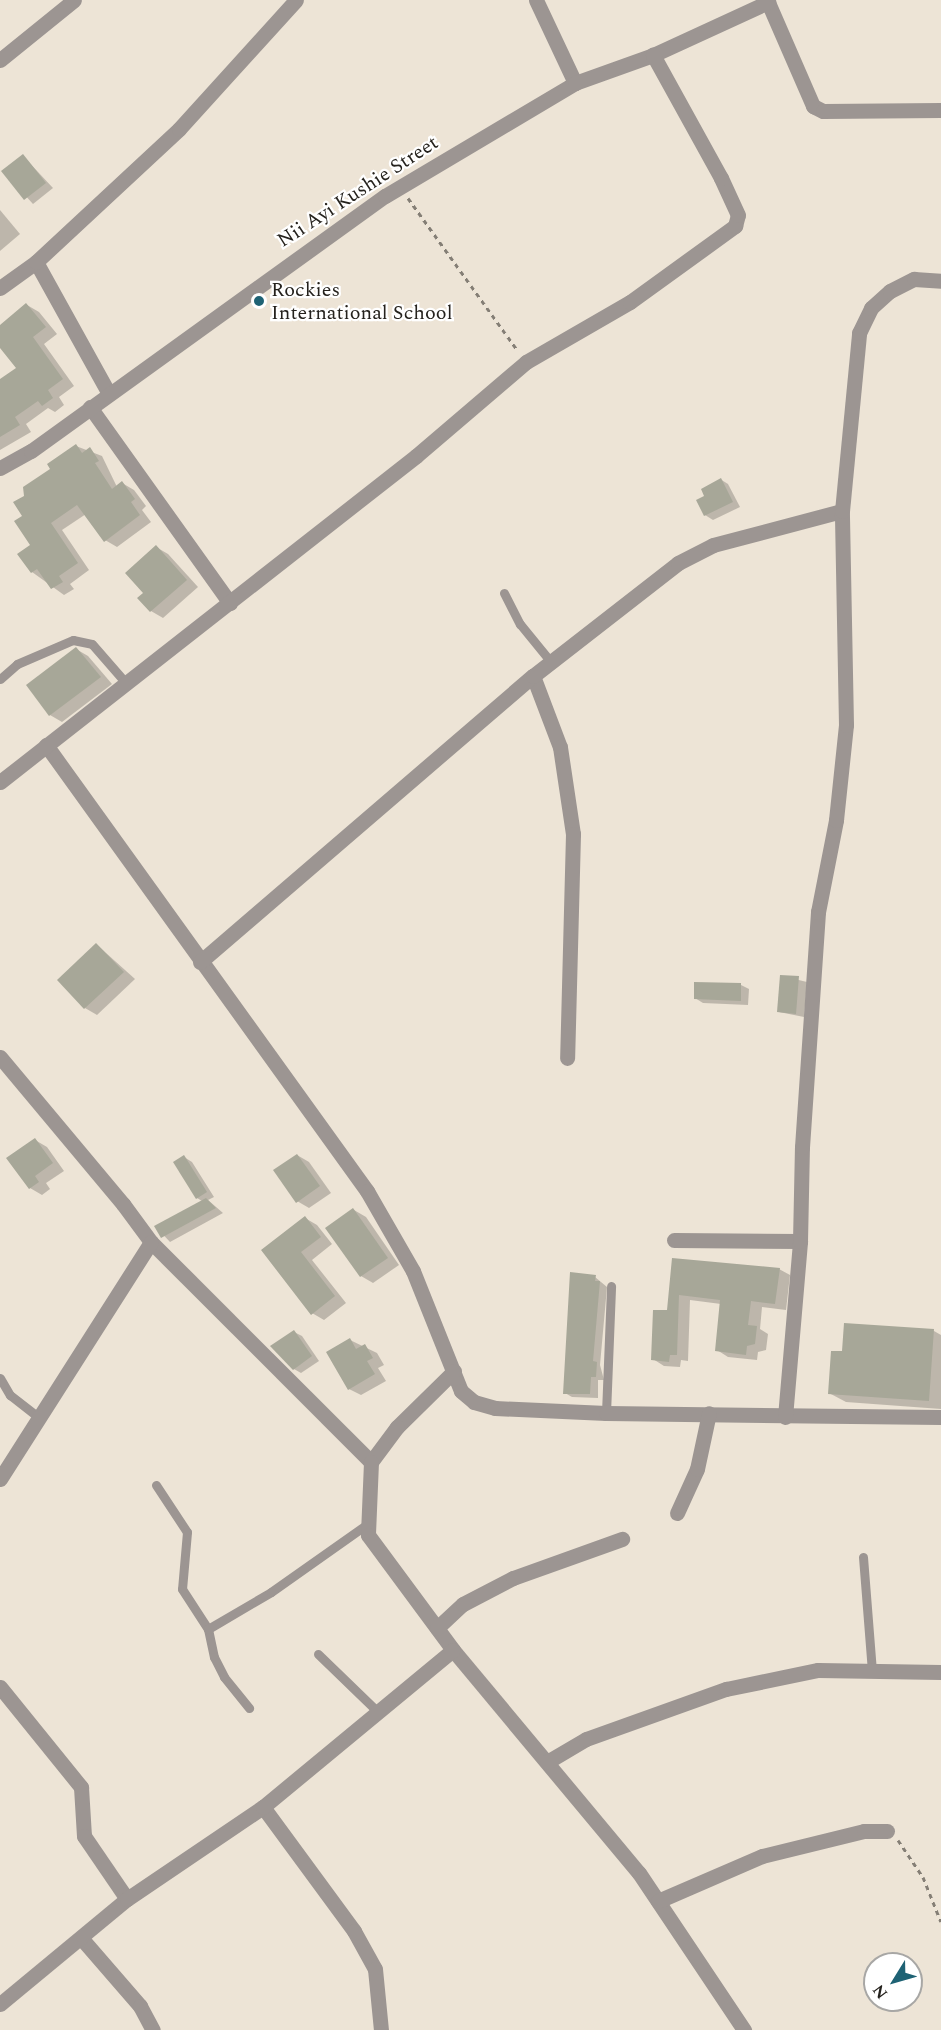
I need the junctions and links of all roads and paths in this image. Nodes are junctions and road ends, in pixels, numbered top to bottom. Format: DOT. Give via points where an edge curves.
graph roads {
  1 [pos="74,0"];
  2 [pos="296,0"];
  3 [pos="536,0"];
  4 [pos="767,1"];
  5 [pos="653,55"];
  6 [pos="0,60"];
  7 [pos="575,83"];
  8 [pos="941,110"];
  9 [pos="400,187"];
  10 [pos="36,262"];
  11 [pos="941,281"];
  12 [pos="0,288"];
  13 [pos="526,362"];
  14 [pos="108,392"];
  15 [pos="90,407"];
  16 [pos="0,468"];
  17 [pos="842,511"];
  18 [pos="504,593"];
  19 [pos="231,603"];
  20 [pos="551,662"];
  21 [pos="533,676"];
  22 [pos="0,679"];
  23 [pos="126,683"];
  24 [pos="46,745"];
  25 [pos="0,782"];
  26 [pos="200,962"];
  27 [pos="0,1057"];
  28 [pos="567,1058"];
  29 [pos="674,1240"];
  30 [pos="800,1241"];
  31 [pos="151,1242"];
  32 [pos="611,1286"];
  33 [pos="453,1371"];
  34 [pos="0,1378"];
  35 [pos="606,1413"];
  36 [pos="709,1413"];
  37 [pos="38,1417"];
  38 [pos="785,1417"];
  39 [pos="941,1417"];
  40 [pos="371,1462"];
  41 [pos="0,1479"];
  42 [pos="156,1485"];
  43 [pos="677,1513"];
  44 [pos="366,1525"];
  45 [pos="622,1539"];
  46 [pos="863,1557"];
  47 [pos="436,1628"];
  48 [pos="208,1629"];
  49 [pos="453,1650"];
  50 [pos="318,1654"];
  51 [pos="872,1671"];
  52 [pos="941,1672"];
  53 [pos="0,1687"];
  54 [pos="249,1708"];
  55 [pos="378,1712"];
  56 [pos="547,1762"];
  57 [pos="263,1807"];
  58 [pos="887,1831"];
  59 [pos="128,1899"];
  60 [pos="658,1901"];
  61 [pos="941,1922"];
  62 [pos="82,1939"];
  63 [pos="0,2004"];
  64 [pos="153,2030"];
  65 [pos="381,2030"];
  66 [pos="744,2030"];
  1 -- 6 [label="street"];
  2 -- 10 [label="street" via="179,129"];
  3 -- 7 [label="street"];
  4 -- 5 [label="street, Nii Ayi Kushie Street"];
  4 -- 8 [label="street" via="813,106 823,111"];
  5 -- 7 [label="street, Nii Ayi Kushie Street"];
  5 -- 13 [label="street" via="721,178 738,215 735,226 630,302"];
  7 -- 9 [label="street, Nii Ayi Kushie Street"];
  9 -- 13 [label="path" via="474,295"];
  9 -- 14 [label="street, Nii Ayi Kushie Street"];
  10 -- 12 [label="street"];
  10 -- 14 [label="street"];
  11 -- 17 [label="street" via="914,279 890,291 871,308 859,333"];
  13 -- 19 [label="street"];
  14 -- 15 [label="street, Nii Ayi Kushie Street"];
  15 -- 16 [label="street, Nii Ayi Kushie Street" via="31,451"];
  15 -- 19 [label="street"];
  17 -- 20 [label="street" via="713,545 695,554"];
  17 -- 30 [label="street" via="846,725 836,820 818,912 802,1147"];
  18 -- 20 [label="lane" via="520,624"];
  19 -- 23 [label="street"];
  20 -- 21 [label="street"];
  21 -- 26 [label="street"];
  21 -- 28 [label="street" via="560,747 573,834"];
  22 -- 23 [label="lane" via="17,664 73,640 92,644"];
  23 -- 24 [label="street"];
  24 -- 25 [label="street"];
  24 -- 26 [label="street"];
  26 -- 33 [label="street" via="367,1191 413,1271"];
  27 -- 31 [label="street"];
  29 -- 30 [label="street"];
  30 -- 38 [label="street"];
  31 -- 37 [label="street"];
  31 -- 40 [label="street"];
  32 -- 35 [label="lane"];
  33 -- 35 [label="street" via="461,1391 474,1402 495,1408"];
  33 -- 40 [label="street" via="397,1427"];
  34 -- 37 [label="lane" via="10,1395"];
  35 -- 36 [label="street"];
  36 -- 38 [label="street"];
  36 -- 43 [label="street" via="697,1469"];
  37 -- 41 [label="street"];
  38 -- 39 [label="street"];
  40 -- 44 [label="street"];
  42 -- 48 [label="lane" via="184,1525 182,1588"];
  44 -- 47 [label="street" via="373,1543"];
  44 -- 48 [label="lane" via="271,1592"];
  45 -- 47 [label="street" via="513,1578 463,1604"];
  46 -- 51 [label="lane"];
  47 -- 49 [label="street"];
  48 -- 54 [label="lane" via="219,1667"];
  49 -- 55 [label="street"];
  49 -- 56 [label="street"];
  50 -- 55 [label="lane"];
  51 -- 52 [label="street"];
  51 -- 56 [label="street" via="818,1670 726,1689 586,1740"];
  53 -- 59 [label="street" via="81,1787 84,1836"];
  55 -- 57 [label="street"];
  56 -- 60 [label="street"];
  57 -- 59 [label="street"];
  57 -- 65 [label="street" via="354,1931 375,1969"];
  58 -- 60 [label="street" via="864,1831 762,1856"];
  58 -- 61 [label="path" via="916,1865"];
  59 -- 62 [label="street"];
  60 -- 66 [label="street"];
  62 -- 63 [label="street"];
  62 -- 64 [label="street" via="140,2006"];
}
